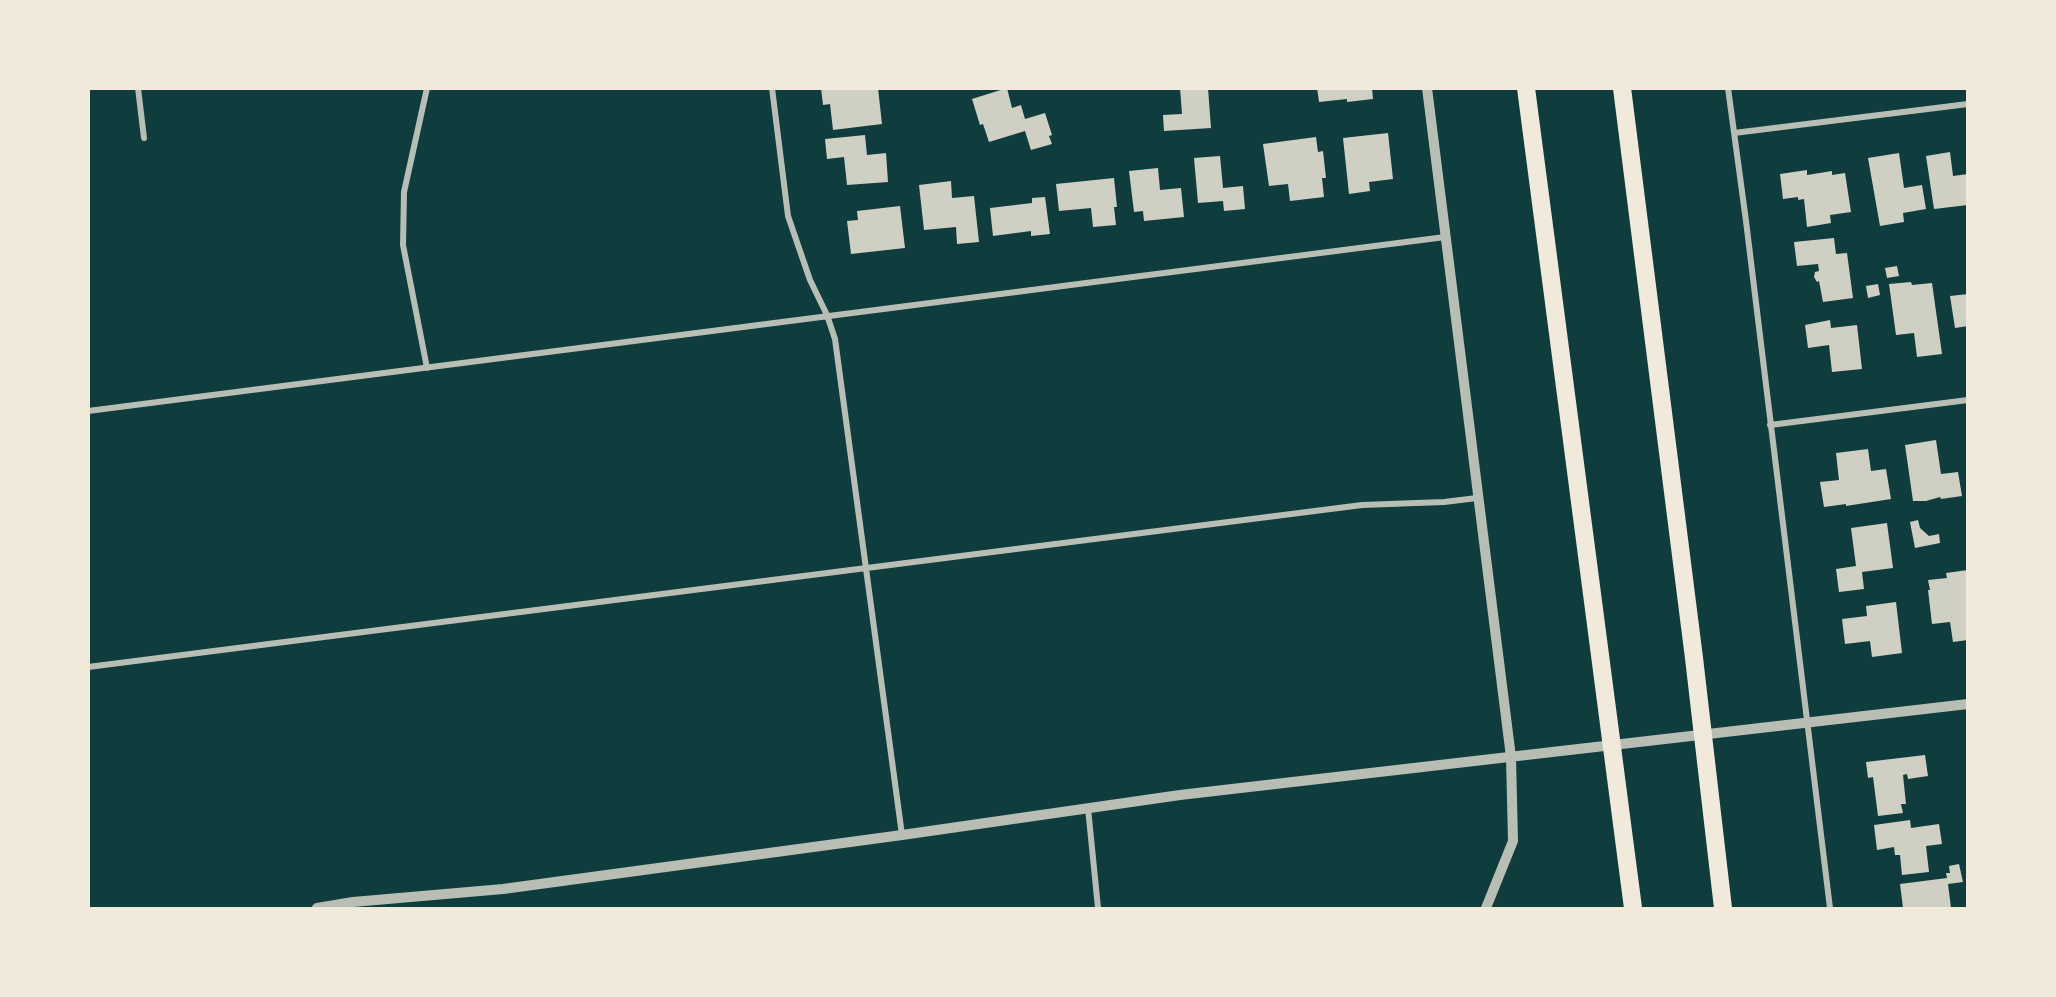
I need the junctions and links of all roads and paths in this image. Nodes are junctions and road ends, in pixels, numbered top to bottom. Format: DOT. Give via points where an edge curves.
graph roads {
  1 [pos="138,88"];
  2 [pos="427,88"];
  3 [pos="772,88"];
  4 [pos="1426,88"];
  5 [pos="1526,88"];
  6 [pos="1622,88"];
  7 [pos="1728,88"];
  8 [pos="1968,104"];
  9 [pos="1734,133"];
  10 [pos="144,138"];
  11 [pos="1445,237"];
  12 [pos="827,315"];
  13 [pos="427,368"];
  14 [pos="1968,400"];
  15 [pos="88,411"];
  16 [pos="1770,424"];
  17 [pos="1477,498"];
  18 [pos="866,568"];
  19 [pos="88,667"];
  20 [pos="1968,704"];
  21 [pos="1808,722"];
  22 [pos="1511,757"];
  23 [pos="1088,808"];
  24 [pos="902,835"];
  25 [pos="317,909"];
  26 [pos="1098,909"];
  27 [pos="1486,909"];
  28 [pos="1633,909"];
  29 [pos="1722,909"];
  30 [pos="1830,909"];
  1 -- 10 [label="street"];
  2 -- 13 [label="street" via="404,192 403,245"];
  3 -- 12 [label="street" via="788,216"];
  4 -- 11 [label="street"];
  5 -- 28 [label="highway"];
  6 -- 29 [label="highway"];
  7 -- 9 [label="street"];
  8 -- 9 [label="street"];
  9 -- 16 [label="street"];
  11 -- 12 [label="street"];
  11 -- 17 [label="street"];
  12 -- 13 [label="street"];
  12 -- 18 [label="street" via="835,342"];
  13 -- 15 [label="street"];
  14 -- 16 [label="street"];
  16 -- 21 [label="street"];
  17 -- 18 [label="street" via="1362,505"];
  17 -- 22 [label="street"];
  18 -- 19 [label="street"];
  18 -- 24 [label="street"];
  20 -- 21 [label="street"];
  21 -- 22 [label="street"];
  21 -- 30 [label="street"];
  22 -- 23 [label="street"];
  22 -- 27 [label="street" via="1513,841"];
  23 -- 24 [label="street"];
  23 -- 26 [label="street"];
  24 -- 25 [label="street" via="503,889 353,902"];
}
